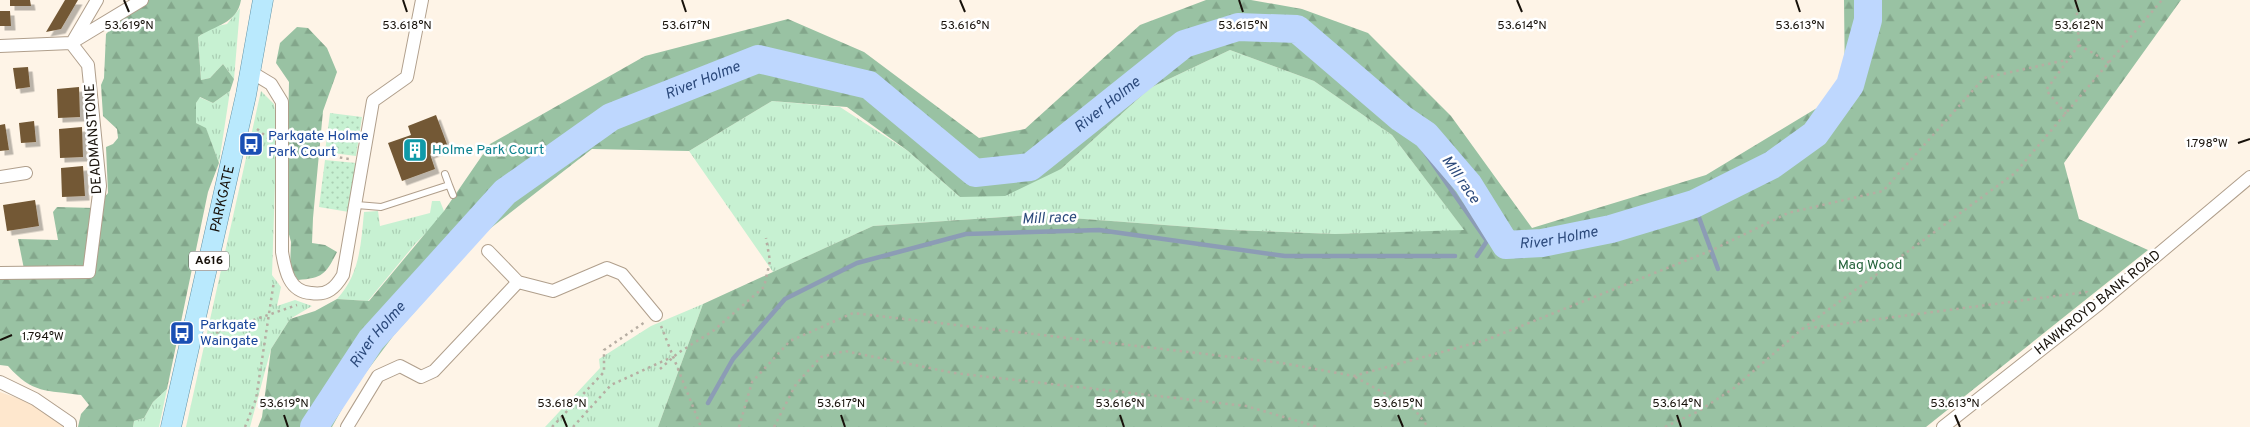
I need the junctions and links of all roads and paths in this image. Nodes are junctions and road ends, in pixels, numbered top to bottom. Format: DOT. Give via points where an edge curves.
graph roads {
  1 [pos="97,0"];
  2 [pos="142,0"];
  3 [pos="263,0"];
  4 [pos="422,0"];
  5 [pos="2076,0"];
  6 [pos="2162,0"];
  7 [pos="71,43"];
  8 [pos="2079,45"];
  9 [pos="0,46"];
  10 [pos="2066,60"];
  11 [pos="2110,63"];
  12 [pos="251,72"];
  13 [pos="2066,114"];
  14 [pos="241,118"];
  15 [pos="282,148"];
  16 [pos="364,161"];
  17 [pos="26,173"];
  18 [pos="445,174"];
  19 [pos="0,177"];
  20 [pos="2250,177"];
  21 [pos="449,185"];
  22 [pos="453,195"];
  23 [pos="357,205"];
  24 [pos="766,238"];
  25 [pos="488,252"];
  26 [pos="0,273"];
  27 [pos="286,274"];
  28 [pos="518,282"];
  29 [pos="311,293"];
  30 [pos="2099,304"];
  31 [pos="269,314"];
  32 [pos="656,315"];
  33 [pos="1802,329"];
  34 [pos="190,342"];
  35 [pos="674,357"];
  36 [pos="660,369"];
  37 [pos="1354,376"];
  38 [pos="0,382"];
  39 [pos="70,427"];
  40 [pos="171,427"];
  41 [pos="245,427"];
  42 [pos="348,427"];
  43 [pos="552,427"];
  44 [pos="573,427"];
  45 [pos="701,427"];
  46 [pos="739,427"];
  47 [pos="774,427"];
  48 [pos="1318,427"];
  49 [pos="1428,427"];
  50 [pos="1665,427"];
  51 [pos="1943,427"];
  1 -- 7 [label="street"];
  2 -- 7 [label="street"];
  3 -- 12 [label="main road, PARKGATE / A616"];
  4 -- 16 [label="street" via="407,77 373,102"];
  5 -- 8 [label="path"];
  6 -- 11 [label="path"];
  7 -- 9 [label="street"];
  7 -- 26 [label="street, DEADMANSTONE" via="88,65 100,186 89,272"];
  8 -- 10 [label="path"];
  8 -- 11 [label="path"];
  10 -- 13 [label="path" via="2046,90"];
  10 -- 37 [label="path" via="1984,78 1883,191 1788,213 1710,251 1486,340"];
  11 -- 13 [label="path"];
  12 -- 14 [label="main road, PARKGATE / A616"];
  12 -- 15 [label="street" via="271,84 282,102"];
  13 -- 33 [label="path" via="2015,173"];
  14 -- 15 [label="path"];
  14 -- 34 [label="main road, PARKGATE / A616"];
  15 -- 16 [label="path"];
  15 -- 27 [label="street" via="282,252"];
  16 -- 23 [label="street"];
  17 -- 19 [label="street"];
  18 -- 21 [label="lane"];
  20 -- 30 [label="street, HAWKROYD BANK ROAD"];
  21 -- 22 [label="lane"];
  21 -- 23 [label="lane" via="380,206"];
  23 -- 29 [label="street" via="344,275 331,290"];
  24 -- 35 [label="path" via="770,261 764,287 713,331"];
  25 -- 28 [label="street"];
  27 -- 29 [label="street" via="296,289"];
  27 -- 31 [label="path" via="274,280"];
  28 -- 32 [label="street" via="553,292 607,268 622,274"];
  28 -- 42 [label="street" via="434,370 421,377 400,366 378,376"];
  29 -- 31 [label="path" via="308,301"];
  30 -- 33 [label="path" via="2087,292"];
  30 -- 51 [label="street, HAWKROYD BANK ROAD"];
  31 -- 34 [label="path"];
  31 -- 41 [label="path" via="256,399"];
  32 -- 35 [label="path"];
  32 -- 43 [label="path" via="604,350 604,372"];
  33 -- 50 [label="path" via="1734,388 1699,411"];
  34 -- 40 [label="main road, PARKGATE / A616"];
  35 -- 36 [label="path"];
  35 -- 44 [label="path" via="611,385"];
  35 -- 45 [label="path"];
  37 -- 46 [label="path" via="1282,363 853,313 790,341 752,382"];
  37 -- 49 [label="path" via="1415,410"];
  38 -- 39 [label="street" via="35,399 70,423"];
  47 -- 48 [label="path" via="796,384 820,357 845,351 954,373 1246,406"];
}
